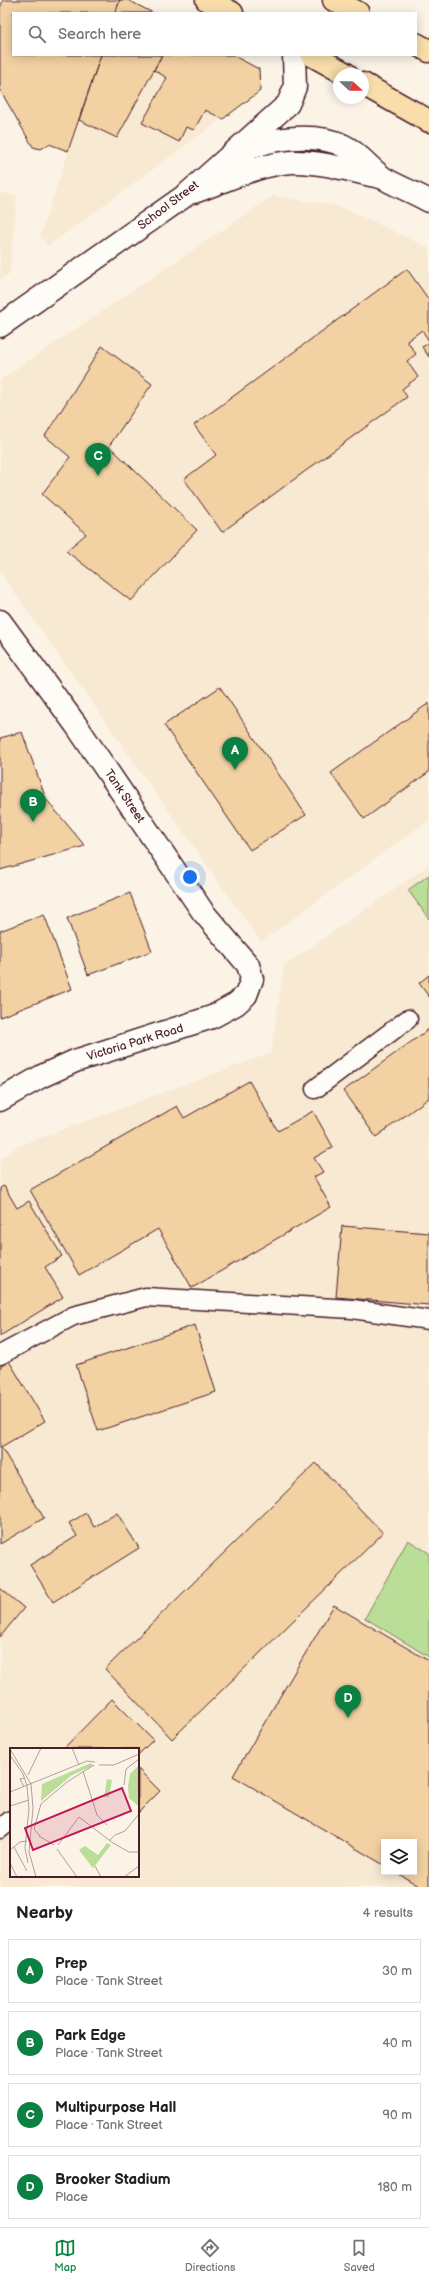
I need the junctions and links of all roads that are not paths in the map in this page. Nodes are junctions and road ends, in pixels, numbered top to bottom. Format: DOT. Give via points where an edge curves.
graph roads {
  1 [pos="207,0"];
  2 [pos="334,0"];
  3 [pos="230,12"];
  4 [pos="356,12"];
  5 [pos="417,45"];
  6 [pos="429,51"];
  7 [pos="294,56"];
  8 [pos="314,56"];
  9 [pos="335,68"];
  10 [pos="369,87"];
  11 [pos="429,121"];
  12 [pos="186,195"];
  13 [pos="429,201"];
  14 [pos="0,326"];
  15 [pos="0,621"];
  16 [pos="251,970"];
  17 [pos="408,1019"];
  18 [pos="315,1089"];
  19 [pos="0,1100"];
  20 [pos="429,1320"];
  21 [pos="0,1355"];
  22 [pos="10,1821"];
  23 [pos="0,1829"];
  1 -- 3 [label="main road"];
  2 -- 4 [label="main road"];
  5 -- 6 [label="main road"];
  7 -- 12 [label="street, School Street" via="295,87 288,104"];
  8 -- 9 [label="main road"];
  10 -- 11 [label="main road"];
  12 -- 13 [label="street" via="266,167 291,162 329,166 385,178"];
  12 -- 14 [label="street, School Street"];
  15 -- 16 [label="street, Tank Street" via="76,725 203,912"];
  16 -- 19 [label="street, Victoria Park Road" via="251,985 246,995 236,1004 212,1017 75,1061"];
  17 -- 18 [label="lane"];
  20 -- 21 [label="lane" via="352,1309 146,1296 73,1316"];
  22 -- 23 [label="lane"];
}
